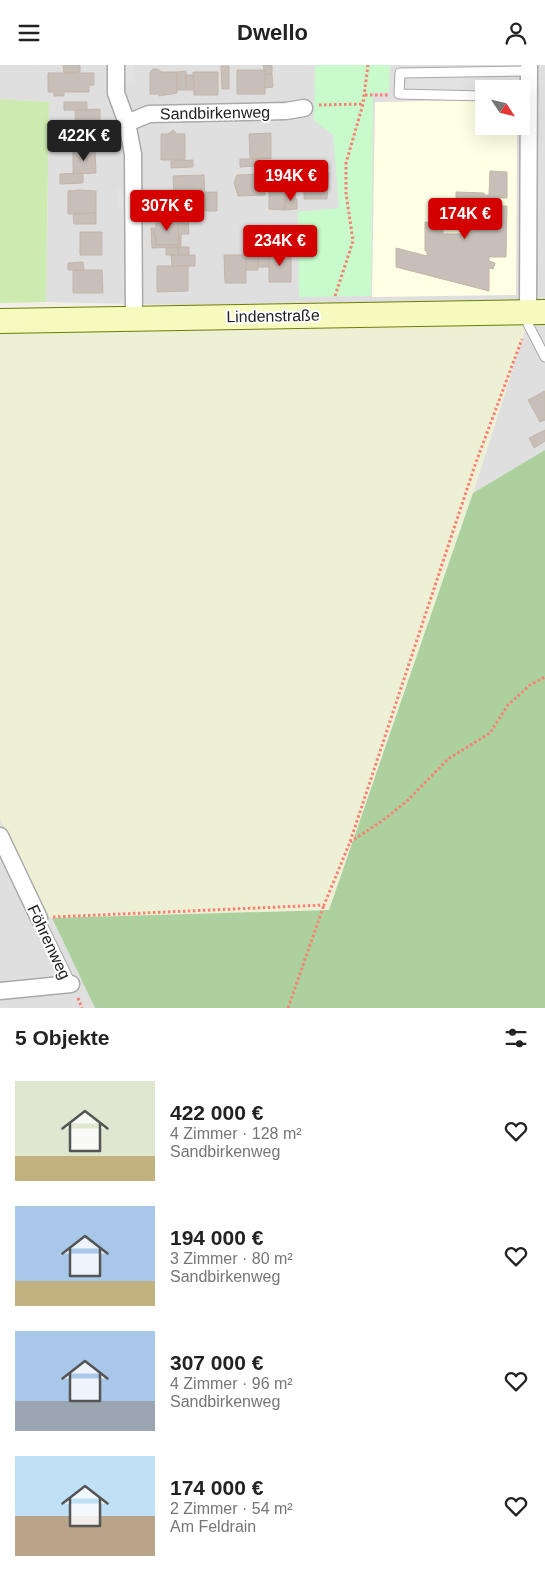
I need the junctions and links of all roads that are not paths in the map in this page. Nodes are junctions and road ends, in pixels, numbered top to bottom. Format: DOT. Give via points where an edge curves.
graph roads {
  1 [pos="116,65"];
  2 [pos="529,68"];
  3 [pos="475,96"];
  4 [pos="304,108"];
  5 [pos="127,123"];
  6 [pos="527,135"];
  7 [pos="534,316"];
  8 [pos="134,318"];
  9 [pos="0,321"];
  10 [pos="545,357"];
  11 [pos="0,836"];
  12 [pos="38,918"];
  13 [pos="71,984"];
  14 [pos="0,991"];
  1 -- 5 [label="street" via="116,93"];
  2 -- 3 [label="lane" via="400,73 399,94"];
  4 -- 5 [label="street, Sandbirkenweg" via="149,114"];
  5 -- 8 [label="street" via="133,153"];
  6 -- 7 [label="street"];
  7 -- 8 [label="street, Lindenstraße"];
  7 -- 10 [label="lane"];
  8 -- 9 [label="street, Lindenstraße"];
  11 -- 12 [label="street, Föhrenweg"];
  12 -- 13 [label="lane, Föhrenweg"];
  13 -- 14 [label="street, Föhrenweg"];
}
